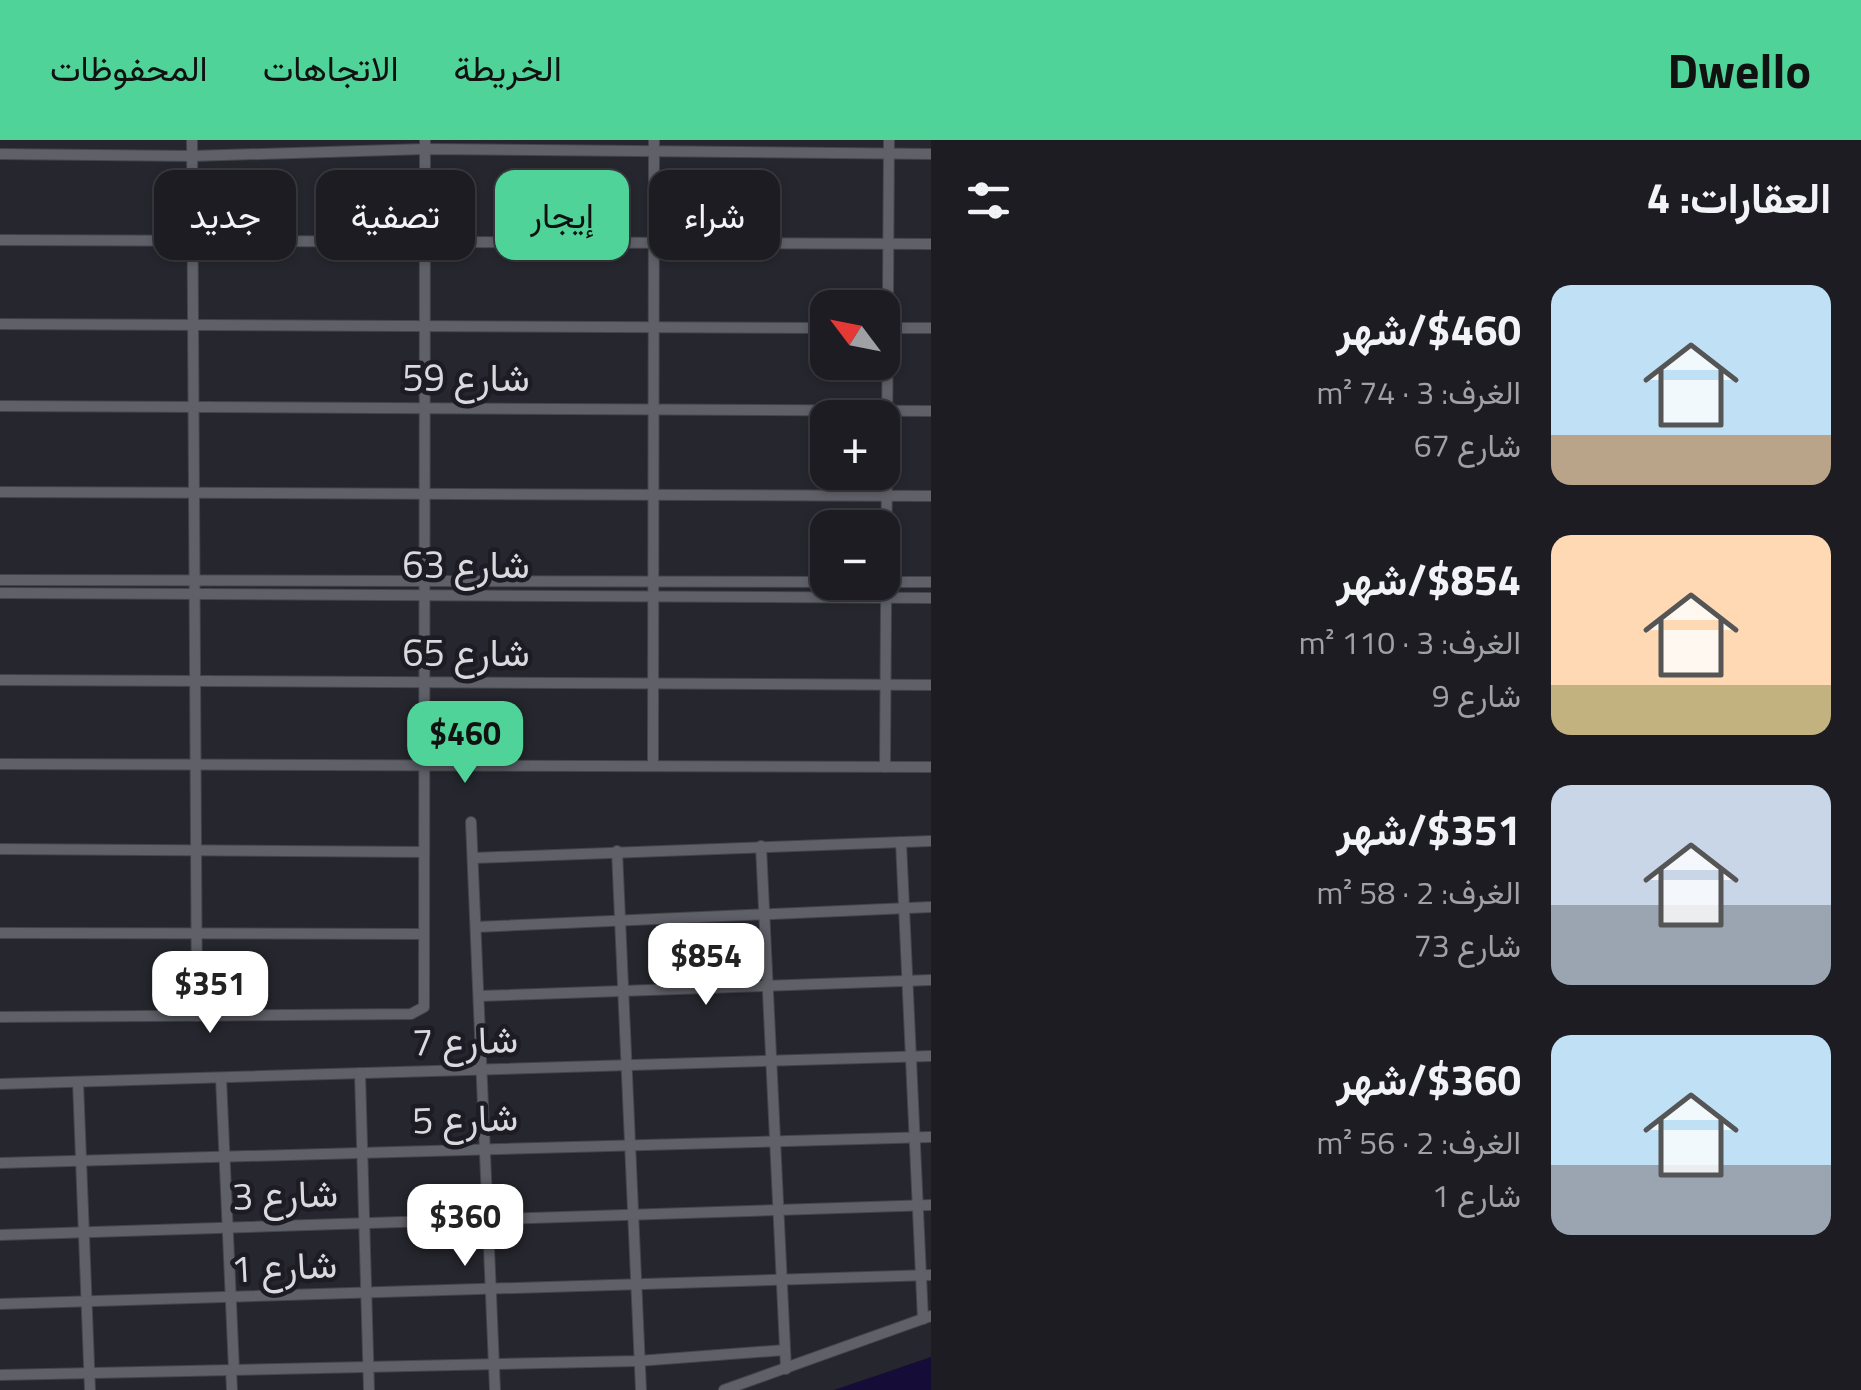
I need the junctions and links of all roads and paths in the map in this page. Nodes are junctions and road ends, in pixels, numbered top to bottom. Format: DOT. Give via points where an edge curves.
graph roads {
  1 [pos="192,140"];
  2 [pos="889,140"];
  3 [pos="425,144"];
  4 [pos="654,146"];
  5 [pos="889,153"];
  6 [pos="0,154"];
  7 [pos="931,154"];
  8 [pos="192,156"];
  9 [pos="192,170"];
  10 [pos="425,170"];
  11 [pos="0,240"];
  12 [pos="475,241"];
  13 [pos="154,242"];
  14 [pos="649,242"];
  15 [pos="780,243"];
  16 [pos="890,244"];
  17 [pos="931,244"];
  18 [pos="193,260"];
  19 [pos="425,260"];
  20 [pos="655,260"];
  21 [pos="888,290"];
  22 [pos="0,324"];
  23 [pos="193,325"];
  24 [pos="425,325"];
  25 [pos="655,326"];
  26 [pos="810,328"];
  27 [pos="900,328"];
  28 [pos="931,328"];
  29 [pos="0,406"];
  30 [pos="194,408"];
  31 [pos="425,408"];
  32 [pos="655,409"];
  33 [pos="810,410"];
  34 [pos="900,411"];
  35 [pos="931,411"];
  36 [pos="888,490"];
  37 [pos="0,492"];
  38 [pos="194,494"];
  39 [pos="425,494"];
  40 [pos="654,494"];
  41 [pos="888,496"];
  42 [pos="931,496"];
  43 [pos="887,510"];
  44 [pos="195,579"];
  45 [pos="0,580"];
  46 [pos="14,580"];
  47 [pos="424,581"];
  48 [pos="654,582"];
  49 [pos="810,582"];
  50 [pos="900,582"];
  51 [pos="931,582"];
  52 [pos="0,592"];
  53 [pos="14,592"];
  54 [pos="195,595"];
  55 [pos="424,595"];
  56 [pos="654,596"];
  57 [pos="810,597"];
  58 [pos="900,598"];
  59 [pos="931,598"];
  60 [pos="886,600"];
  61 [pos="0,680"];
  62 [pos="196,682"];
  63 [pos="424,682"];
  64 [pos="654,684"];
  65 [pos="886,685"];
  66 [pos="931,685"];
  67 [pos="0,764"];
  68 [pos="196,766"];
  69 [pos="424,766"];
  70 [pos="654,766"];
  71 [pos="885,767"];
  72 [pos="931,767"];
  73 [pos="471,822"];
  74 [pos="931,841"];
  75 [pos="900,842"];
  76 [pos="761,846"];
  77 [pos="0,850"];
  78 [pos="617,851"];
  79 [pos="196,852"];
  80 [pos="424,852"];
  81 [pos="472,858"];
  82 [pos="931,907"];
  83 [pos="904,908"];
  84 [pos="764,912"];
  85 [pos="620,920"];
  86 [pos="476,928"];
  87 [pos="0,933"];
  88 [pos="197,934"];
  89 [pos="424,934"];
  90 [pos="931,980"];
  91 [pos="907,981"];
  92 [pos="768,986"];
  93 [pos="623,991"];
  94 [pos="479,996"];
  95 [pos="0,1016"];
  96 [pos="197,1016"];
  97 [pos="910,1056"];
  98 [pos="931,1056"];
  99 [pos="771,1060"];
  100 [pos="626,1064"];
  101 [pos="483,1071"];
  102 [pos="360,1074"];
  103 [pos="221,1078"];
  104 [pos="78,1082"];
  105 [pos="0,1084"];
  106 [pos="931,1136"];
  107 [pos="914,1137"];
  108 [pos="775,1140"];
  109 [pos="629,1144"];
  110 [pos="486,1148"];
  111 [pos="362,1152"];
  112 [pos="224,1156"];
  113 [pos="80,1161"];
  114 [pos="0,1163"];
  115 [pos="917,1205"];
  116 [pos="931,1205"];
  117 [pos="778,1210"];
  118 [pos="632,1214"];
  119 [pos="489,1219"];
  120 [pos="364,1223"];
  121 [pos="228,1227"];
  122 [pos="84,1232"];
  123 [pos="0,1235"];
  124 [pos="926,1275"];
  125 [pos="782,1281"];
  126 [pos="635,1285"];
  127 [pos="492,1288"];
  128 [pos="366,1293"];
  129 [pos="231,1299"];
  130 [pos="86,1302"];
  131 [pos="0,1304"];
  132 [pos="927,1318"];
  133 [pos="785,1350"];
  134 [pos="638,1361"];
  135 [pos="494,1364"];
  136 [pos="369,1366"];
  137 [pos="786,1369"];
  138 [pos="232,1370"];
  139 [pos="90,1372"];
  140 [pos="0,1375"];
  141 [pos="90,1390"];
  142 [pos="232,1390"];
  143 [pos="370,1390"];
  144 [pos="495,1390"];
  145 [pos="641,1390"];
  146 [pos="724,1390"];
  1 -- 8 [label="street"];
  2 -- 5 [label="street"];
  3 -- 4 [label="street"];
  3 -- 8 [label="street"];
  3 -- 10 [label="street"];
  4 -- 5 [label="street"];
  5 -- 7 [label="street"];
  5 -- 16 [label="street"];
  6 -- 8 [label="street"];
  8 -- 9 [label="street"];
  11 -- 13 [label="street"];
  12 -- 14 [label="street"];
  15 -- 16 [label="street"];
  16 -- 17 [label="street"];
  16 -- 21 [label="street"];
  18 -- 23 [label="street"];
  19 -- 24 [label="street"];
  20 -- 25 [label="street"];
  22 -- 23 [label="street"];
  23 -- 24 [label="street"];
  23 -- 30 [label="street"];
  24 -- 25 [label="street"];
  24 -- 31 [label="street"];
  25 -- 26 [label="street"];
  25 -- 32 [label="street"];
  27 -- 28 [label="street"];
  29 -- 30 [label="street, شارع 59"];
  30 -- 31 [label="street, شارع 59"];
  30 -- 38 [label="street"];
  31 -- 32 [label="street, شارع 59"];
  31 -- 39 [label="street"];
  32 -- 33 [label="street, شارع 59"];
  32 -- 40 [label="street"];
  34 -- 35 [label="street, شارع 59"];
  36 -- 41 [label="street"];
  37 -- 38 [label="street"];
  38 -- 39 [label="street"];
  38 -- 44 [label="street"];
  39 -- 40 [label="street"];
  39 -- 47 [label="street"];
  40 -- 41 [label="street"];
  40 -- 48 [label="street"];
  41 -- 42 [label="street"];
  41 -- 43 [label="street"];
  44 -- 46 [label="street, شارع 63"];
  44 -- 47 [label="street, شارع 63"];
  44 -- 54 [label="street"];
  45 -- 46 [label="street, شارع 63"];
  46 -- 53 [label="street"];
  47 -- 48 [label="street, شارع 63"];
  47 -- 55 [label="street"];
  48 -- 49 [label="street, شارع 63"];
  48 -- 56 [label="street"];
  50 -- 51 [label="street"];
  52 -- 53 [label="street, شارع 63"];
  53 -- 54 [label="street, شارع 63"];
  54 -- 55 [label="street, شارع 63"];
  54 -- 62 [label="street"];
  55 -- 56 [label="street, شارع 63"];
  55 -- 63 [label="street"];
  56 -- 57 [label="street, شارع 63"];
  56 -- 64 [label="street"];
  58 -- 59 [label="street, شارع 63"];
  60 -- 65 [label="street"];
  61 -- 62 [label="street, شارع 65"];
  62 -- 63 [label="street, شارع 65"];
  62 -- 68 [label="street"];
  63 -- 64 [label="street, شارع 65"];
  63 -- 69 [label="street"];
  64 -- 65 [label="street, شارع 65"];
  64 -- 70 [label="street"];
  65 -- 66 [label="street, شارع 65"];
  65 -- 71 [label="street"];
  67 -- 68 [label="street"];
  68 -- 69 [label="street"];
  68 -- 79 [label="street"];
  69 -- 70 [label="street"];
  69 -- 80 [label="street"];
  70 -- 71 [label="street"];
  71 -- 72 [label="street"];
  73 -- 81 [label="street"];
  74 -- 75 [label="street"];
  75 -- 76 [label="street"];
  75 -- 83 [label="street"];
  76 -- 78 [label="street"];
  76 -- 84 [label="street"];
  77 -- 79 [label="street"];
  78 -- 81 [label="street"];
  78 -- 85 [label="street"];
  79 -- 80 [label="street"];
  79 -- 88 [label="street"];
  80 -- 89 [label="street"];
  81 -- 86 [label="street"];
  82 -- 83 [label="street"];
  83 -- 84 [label="street"];
  83 -- 91 [label="street"];
  84 -- 85 [label="street"];
  84 -- 92 [label="street"];
  85 -- 86 [label="street"];
  85 -- 93 [label="street"];
  86 -- 94 [label="street"];
  87 -- 88 [label="street"];
  88 -- 89 [label="street"];
  88 -- 96 [label="street"];
  89 -- 96 [label="street" via="424,1008 418,1013"];
  90 -- 91 [label="street"];
  91 -- 92 [label="street"];
  91 -- 97 [label="street"];
  92 -- 93 [label="street"];
  92 -- 99 [label="street"];
  93 -- 94 [label="street"];
  93 -- 100 [label="street"];
  94 -- 101 [label="street"];
  95 -- 96 [label="street"];
  97 -- 98 [label="street, شارع 7"];
  97 -- 99 [label="street, شارع 7"];
  97 -- 107 [label="street"];
  99 -- 100 [label="street, شارع 7"];
  99 -- 108 [label="street"];
  100 -- 101 [label="street, شارع 7"];
  100 -- 109 [label="street"];
  101 -- 102 [label="street, شارع 7"];
  101 -- 110 [label="street"];
  102 -- 103 [label="street, شارع 7"];
  102 -- 111 [label="street"];
  103 -- 104 [label="street, شارع 7"];
  103 -- 112 [label="street"];
  104 -- 105 [label="street, شارع 7"];
  104 -- 113 [label="street"];
  106 -- 107 [label="street, شارع 5"];
  107 -- 108 [label="street, شارع 5"];
  107 -- 115 [label="street"];
  108 -- 109 [label="street, شارع 5"];
  108 -- 117 [label="street"];
  109 -- 110 [label="street, شارع 5"];
  109 -- 118 [label="street"];
  110 -- 111 [label="street, شارع 5"];
  110 -- 119 [label="street"];
  111 -- 112 [label="street, شارع 5"];
  111 -- 120 [label="street"];
  112 -- 113 [label="street, شارع 5"];
  112 -- 121 [label="street"];
  113 -- 114 [label="street, شارع 5"];
  113 -- 122 [label="street"];
  115 -- 116 [label="street, شارع 3"];
  115 -- 117 [label="street, شارع 3"];
  115 -- 124 [label="street"];
  117 -- 118 [label="street, شارع 3"];
  117 -- 125 [label="street"];
  118 -- 119 [label="street, شارع 3"];
  118 -- 126 [label="street"];
  119 -- 120 [label="street, شارع 3"];
  119 -- 127 [label="street"];
  120 -- 121 [label="street, شارع 3"];
  120 -- 128 [label="street"];
  121 -- 122 [label="street, شارع 3"];
  121 -- 129 [label="street"];
  122 -- 123 [label="street, شارع 3"];
  122 -- 130 [label="street"];
  124 -- 125 [label="street, شارع 1"];
  124 -- 132 [label="street"];
  125 -- 126 [label="street, شارع 1"];
  125 -- 133 [label="street"];
  126 -- 127 [label="street, شارع 1"];
  126 -- 134 [label="street"];
  127 -- 128 [label="street, شارع 1"];
  127 -- 135 [label="street"];
  128 -- 129 [label="street, شارع 1"];
  128 -- 136 [label="street"];
  129 -- 130 [label="street, شارع 1"];
  129 -- 138 [label="street"];
  130 -- 131 [label="street, شارع 1"];
  130 -- 139 [label="street"];
  132 -- 137 [label="street"];
  133 -- 134 [label="street"];
  133 -- 137 [label="street"];
  134 -- 135 [label="street"];
  134 -- 145 [label="street"];
  135 -- 136 [label="street"];
  135 -- 144 [label="street"];
  136 -- 138 [label="street"];
  136 -- 143 [label="street"];
  137 -- 146 [label="street"];
  138 -- 139 [label="street"];
  138 -- 142 [label="street"];
  139 -- 140 [label="street"];
  139 -- 141 [label="street"];
}
